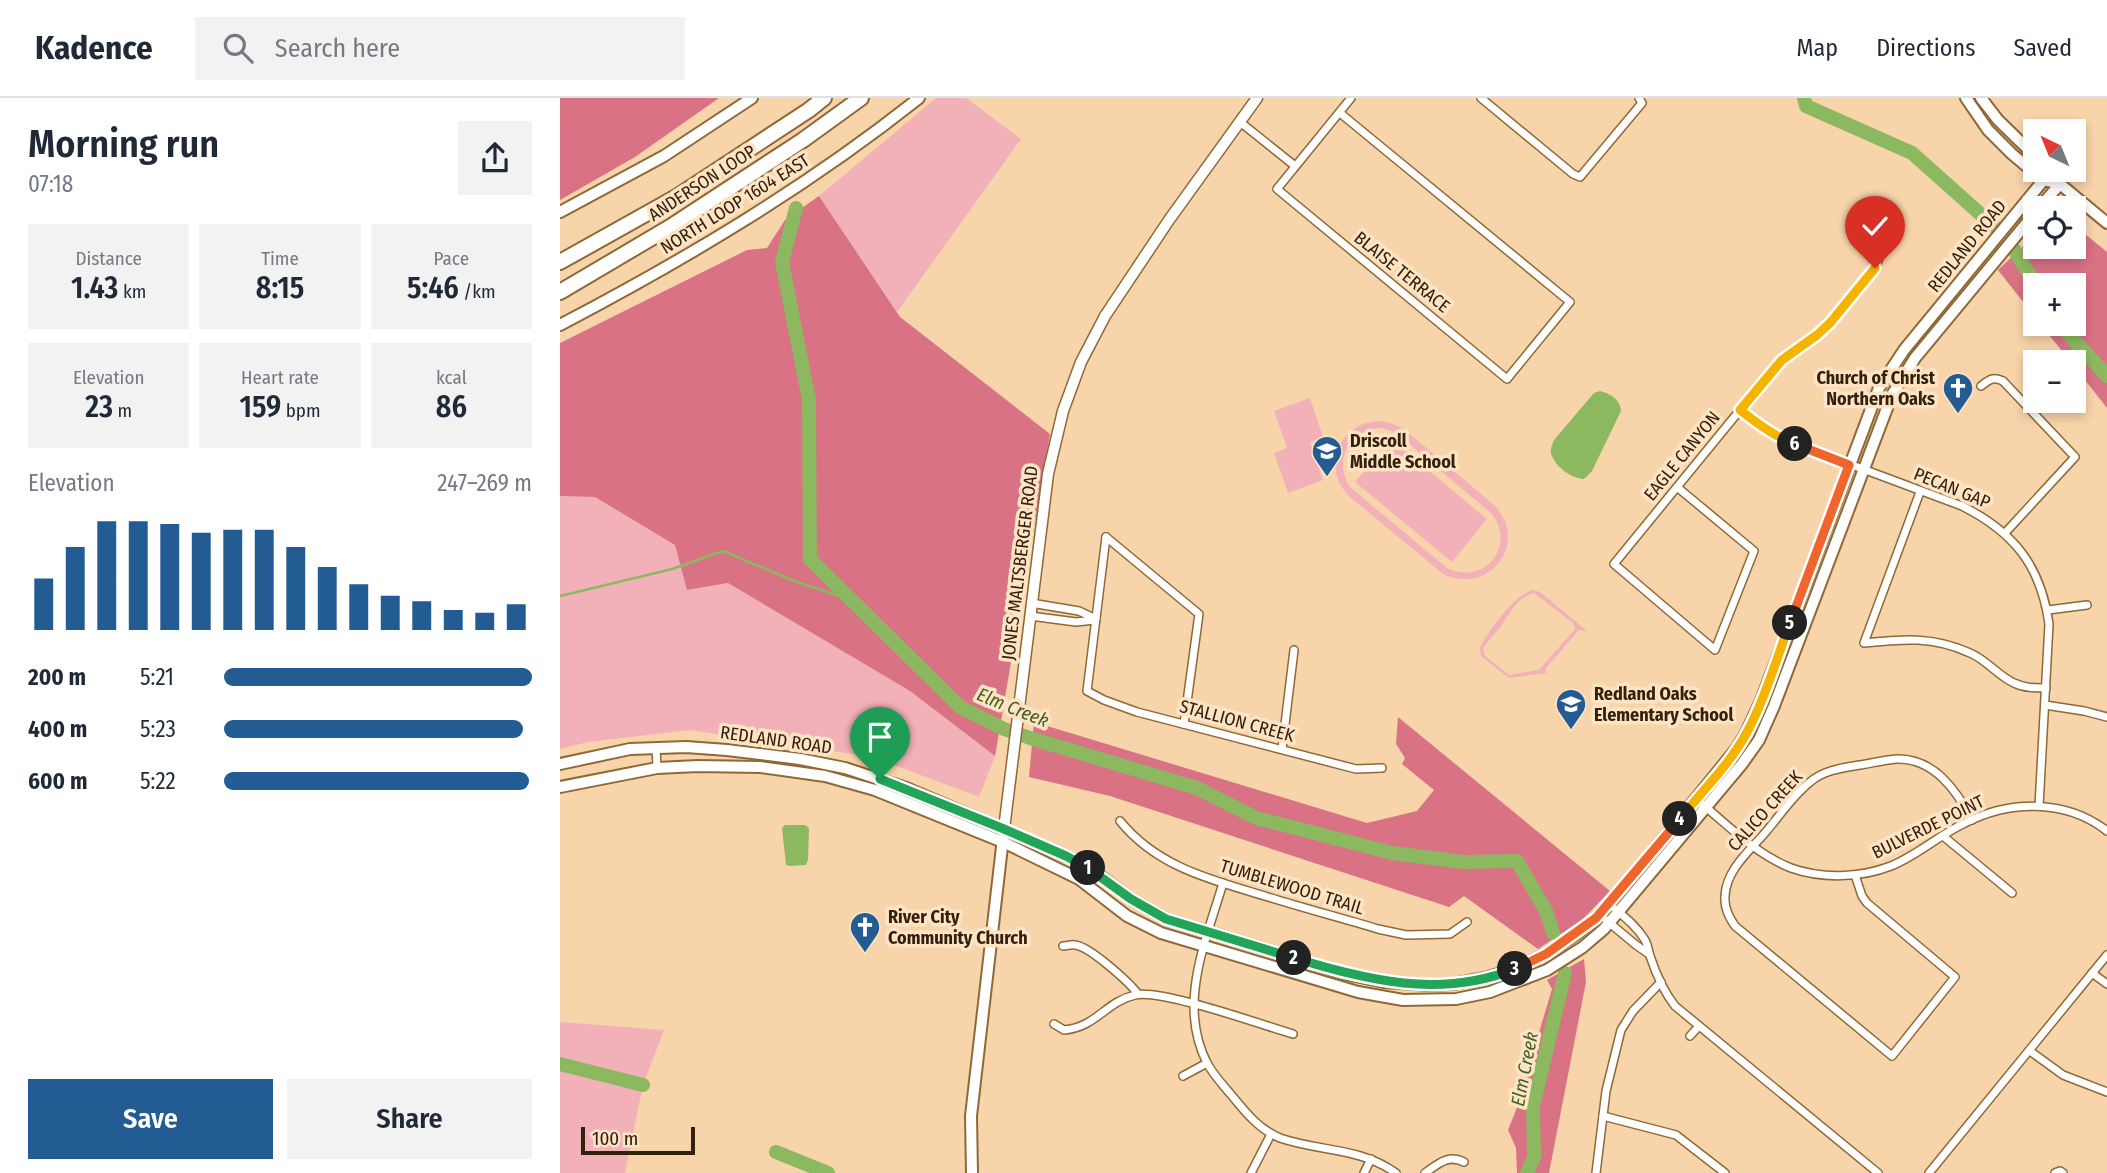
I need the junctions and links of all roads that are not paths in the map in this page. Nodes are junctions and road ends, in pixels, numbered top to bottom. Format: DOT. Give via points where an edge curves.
graph roads {
  1 [pos="752,98"];
  2 [pos="824,98"];
  3 [pos="861,98"];
  4 [pos="919,98"];
  5 [pos="1257,98"];
  6 [pos="1351,98"];
  7 [pos="1481,98"];
  8 [pos="1966,98"];
  9 [pos="1982,98"];
  10 [pos="1641,100"];
  11 [pos="1340,113"];
  12 [pos="1240,122"];
  13 [pos="2023,144"];
  14 [pos="2023,163"];
  15 [pos="1295,166"];
  16 [pos="2041,182"];
  17 [pos="2052,182"];
  18 [pos="2060,184"];
  19 [pos="2050,196"];
  20 [pos="560,212"];
  21 [pos="2107,223"];
  22 [pos="2023,228"];
  23 [pos="1884,246"];
  24 [pos="560,262"];
  25 [pos="560,292"];
  26 [pos="560,326"];
  27 [pos="1981,386"];
  28 [pos="1740,410"];
  29 [pos="1849,465"];
  30 [pos="1862,470"];
  31 [pos="1677,487"];
  32 [pos="1920,492"];
  33 [pos="2005,533"];
  34 [pos="1031,603"];
  35 [pos="2087,605"];
  36 [pos="2048,611"];
  37 [pos="1030,617"];
  38 [pos="1096,620"];
  39 [pos="1294,650"];
  40 [pos="2046,688"];
  41 [pos="2045,705"];
  42 [pos="2107,717"];
  43 [pos="1184,724"];
  44 [pos="656,747"];
  45 [pos="1738,748"];
  46 [pos="1282,749"];
  47 [pos="1749,754"];
  48 [pos="560,764"];
  49 [pos="657,768"];
  50 [pos="1382,768"];
  51 [pos="560,787"];
  52 [pos="1696,799"];
  53 [pos="2039,806"];
  54 [pos="1707,807"];
  55 [pos="1972,820"];
  56 [pos="1120,821"];
  57 [pos="1004,829"];
  58 [pos="2107,831"];
  59 [pos="1942,836"];
  60 [pos="1003,842"];
  61 [pos="1753,845"];
  62 [pos="1855,875"];
  63 [pos="1223,883"];
  64 [pos="2012,893"];
  65 [pos="1609,904"];
  66 [pos="1619,913"];
  67 [pos="1599,915"];
  68 [pos="1166,919"];
  69 [pos="1467,922"];
  70 [pos="1610,923"];
  71 [pos="1209,932"];
  72 [pos="1161,933"];
  73 [pos="1205,946"];
  74 [pos="1063,947"];
  75 [pos="1649,954"];
  76 [pos="2107,955"];
  77 [pos="2092,973"];
  78 [pos="1384,982"];
  79 [pos="1661,982"];
  80 [pos="1453,984"];
  81 [pos="2107,984"];
  82 [pos="1138,995"];
  83 [pos="1381,996"];
  84 [pos="1456,999"];
  85 [pos="1194,1005"];
  86 [pos="1054,1024"];
  87 [pos="1699,1026"];
  88 [pos="1293,1034"];
  89 [pos="1690,1036"];
  90 [pos="2030,1051"];
  91 [pos="1207,1063"];
  92 [pos="1183,1076"];
  93 [pos="2107,1091"];
  94 [pos="1603,1116"];
  95 [pos="1271,1134"];
  96 [pos="1371,1159"];
  97 [pos="1464,1162"];
  98 [pos="972,1173"];
  99 [pos="1251,1173"];
  100 [pos="1364,1173"];
  101 [pos="1396,1173"];
  102 [pos="1425,1173"];
  103 [pos="1596,1173"];
  104 [pos="1725,1173"];
  105 [pos="1878,1173"];
  106 [pos="1929,1173"];
  107 [pos="2055,1173"];
  108 [pos="2063,1173"];
  1 -- 20 [label="main road" via="664,156"];
  2 -- 24 [label="highway, ANDERSON LOOP" via="678,196"];
  3 -- 25 [label="highway, ANDERSON LOOP" via="682,220"];
  4 -- 26 [label="main road, NORTH LOOP 1604 EAST" via="872,136 737,227"];
  5 -- 12 [label="street, JONES MALTSBERGER ROAD"];
  6 -- 11 [label="street"];
  7 -- 10 [label="street" via="1580,177"];
  8 -- 14 [label="main road" via="1988,130"];
  9 -- 13 [label="main road"];
  11 -- 15 [label="street"];
  11 -- 15 [label="street, BLAISE TERRACE" via="1570,302 1507,379 1277,189"];
  12 -- 15 [label="street"];
  12 -- 34 [label="street, JONES MALTSBERGER ROAD" via="1122,288 1078,370 1054,443"];
  16 -- 29 [label="main road, REDLAND ROAD" via="1894,363 1879,388"];
  17 -- 18 [label="main road"];
  18 -- 19 [label="main road"];
  18 -- 21 [label="main road"];
  22 -- 30 [label="main road, REDLAND ROAD" via="1906,371"];
  23 -- 28 [label="street, EAGLE CANYON" via="1875,268 1830,323 1782,360"];
  27 -- 33 [label="street" via="1991,379 2003,381 2074,457"];
  28 -- 29 [label="street, PECAN GAP" via="1777,437"];
  28 -- 31 [label="street, EAGLE CANYON"];
  29 -- 30 [label="street, PECAN GAP"];
  29 -- 45 [label="main road, REDLAND ROAD" via="1761,701"];
  30 -- 32 [label="street, PECAN GAP"];
  30 -- 47 [label="main road, REDLAND ROAD" via="1774,706"];
  31 -- 31 [label="street, EAGLE CANYON" via="1754,551 1715,650 1614,564"];
  32 -- 33 [label="street, PECAN GAP" via="1962,506"];
  32 -- 40 [label="street" via="1864,643 1929,640 1971,653 2016,684"];
  33 -- 36 [label="street, PECAN GAP" via="2034,569"];
  34 -- 37 [label="street, JONES MALTSBERGER ROAD"];
  34 -- 38 [label="street" via="1079,611"];
  35 -- 36 [label="street"];
  36 -- 40 [label="street, PECAN GAP"];
  37 -- 38 [label="street"];
  37 -- 57 [label="street, JONES MALTSBERGER ROAD"];
  38 -- 43 [label="street, STALLION CREEK" via="1087,691 1120,706"];
  38 -- 43 [label="street" via="1106,537 1199,614"];
  39 -- 46 [label="street"];
  40 -- 41 [label="street, PECAN GAP"];
  41 -- 42 [label="street"];
  41 -- 53 [label="street, PECAN GAP"];
  43 -- 46 [label="street, STALLION CREEK"];
  44 -- 48 [label="main road, REDLAND ROAD"];
  44 -- 49 [label="street"];
  44 -- 57 [label="main road, REDLAND ROAD" via="727,750 825,763 906,788"];
  45 -- 47 [label="street"];
  45 -- 52 [label="main road, REDLAND ROAD"];
  46 -- 50 [label="street, STALLION CREEK" via="1356,769"];
  47 -- 54 [label="main road, REDLAND ROAD"];
  49 -- 51 [label="main road, REDLAND ROAD"];
  49 -- 60 [label="main road, REDLAND ROAD" via="760,767 825,776 875,790"];
  52 -- 54 [label="street, BULVERDE POINT"];
  52 -- 65 [label="main road, REDLAND ROAD"];
  53 -- 55 [label="street, BULVERDE POINT" via="2000,810"];
  53 -- 58 [label="street, BULVERDE POINT" via="2077,814"];
  54 -- 61 [label="street, BULVERDE POINT"];
  54 -- 66 [label="main road, REDLAND ROAD"];
  55 -- 59 [label="street, BULVERDE POINT"];
  55 -- 61 [label="street, CALICO CREEK" via="1940,775 1921,764 1898,759 1822,774 1802,789"];
  56 -- 63 [label="street, TUMBLEWOOD TRAIL" via="1168,862"];
  57 -- 60 [label="main road, JONES MALTSBERGER ROAD"];
  57 -- 68 [label="main road, REDLAND ROAD" via="1076,861"];
  59 -- 62 [label="street, BULVERDE POINT" via="1890,866"];
  59 -- 64 [label="street"];
  60 -- 72 [label="main road, REDLAND ROAD" via="1079,880 1139,923"];
  60 -- 98 [label="main road, JONES MALTSBERGER ROAD" via="971,1116"];
  61 -- 62 [label="street, BULVERDE POINT" via="1792,868"];
  61 -- 62 [label="street, CALICO CREEK" via="1727,884 1726,911 1735,926 1892,1056 1955,977 1871,907"];
  63 -- 69 [label="street, TUMBLEWOOD TRAIL" via="1406,934 1450,934"];
  63 -- 71 [label="street"];
  65 -- 66 [label="street"];
  65 -- 67 [label="main road, REDLAND ROAD"];
  66 -- 70 [label="main road, REDLAND ROAD"];
  66 -- 75 [label="street" via="1640,933"];
  67 -- 70 [label="street"];
  67 -- 80 [label="main road, REDLAND ROAD" via="1576,934 1512,971"];
  68 -- 71 [label="main road, REDLAND ROAD"];
  68 -- 72 [label="street"];
  70 -- 75 [label="street"];
  70 -- 84 [label="main road, REDLAND ROAD" via="1547,970 1490,992"];
  71 -- 73 [label="street"];
  71 -- 78 [label="main road, REDLAND ROAD"];
  72 -- 73 [label="main road, REDLAND ROAD"];
  73 -- 83 [label="main road, REDLAND ROAD"];
  73 -- 85 [label="street"];
  74 -- 82 [label="street" via="1076,944 1085,948 1126,979"];
  75 -- 79 [label="street"];
  76 -- 77 [label="street"];
  77 -- 81 [label="street"];
  77 -- 90 [label="street"];
  78 -- 80 [label="main road, REDLAND ROAD"];
  78 -- 83 [label="street"];
  79 -- 87 [label="street" via="1675,1006"];
  79 -- 94 [label="street" via="1621,1030"];
  80 -- 84 [label="street"];
  82 -- 85 [label="street"];
  82 -- 86 [label="street" via="1120,1000 1088,1025 1064,1030"];
  83 -- 84 [label="main road, REDLAND ROAD"];
  85 -- 88 [label="street"];
  85 -- 91 [label="street" via="1197,1036"];
  87 -- 89 [label="street"];
  87 -- 105 [label="street"];
  90 -- 93 [label="street" via="2063,1075"];
  90 -- 106 [label="street"];
  91 -- 92 [label="street"];
  91 -- 95 [label="street" via="1251,1119"];
  94 -- 103 [label="street"];
  94 -- 104 [label="street" via="1676,1135"];
  95 -- 96 [label="street"];
  95 -- 99 [label="street"];
  96 -- 100 [label="street"];
  96 -- 101 [label="street"];
  97 -- 102 [label="street" via="1450,1158"];
  107 -- 108 [label="street"];
}
